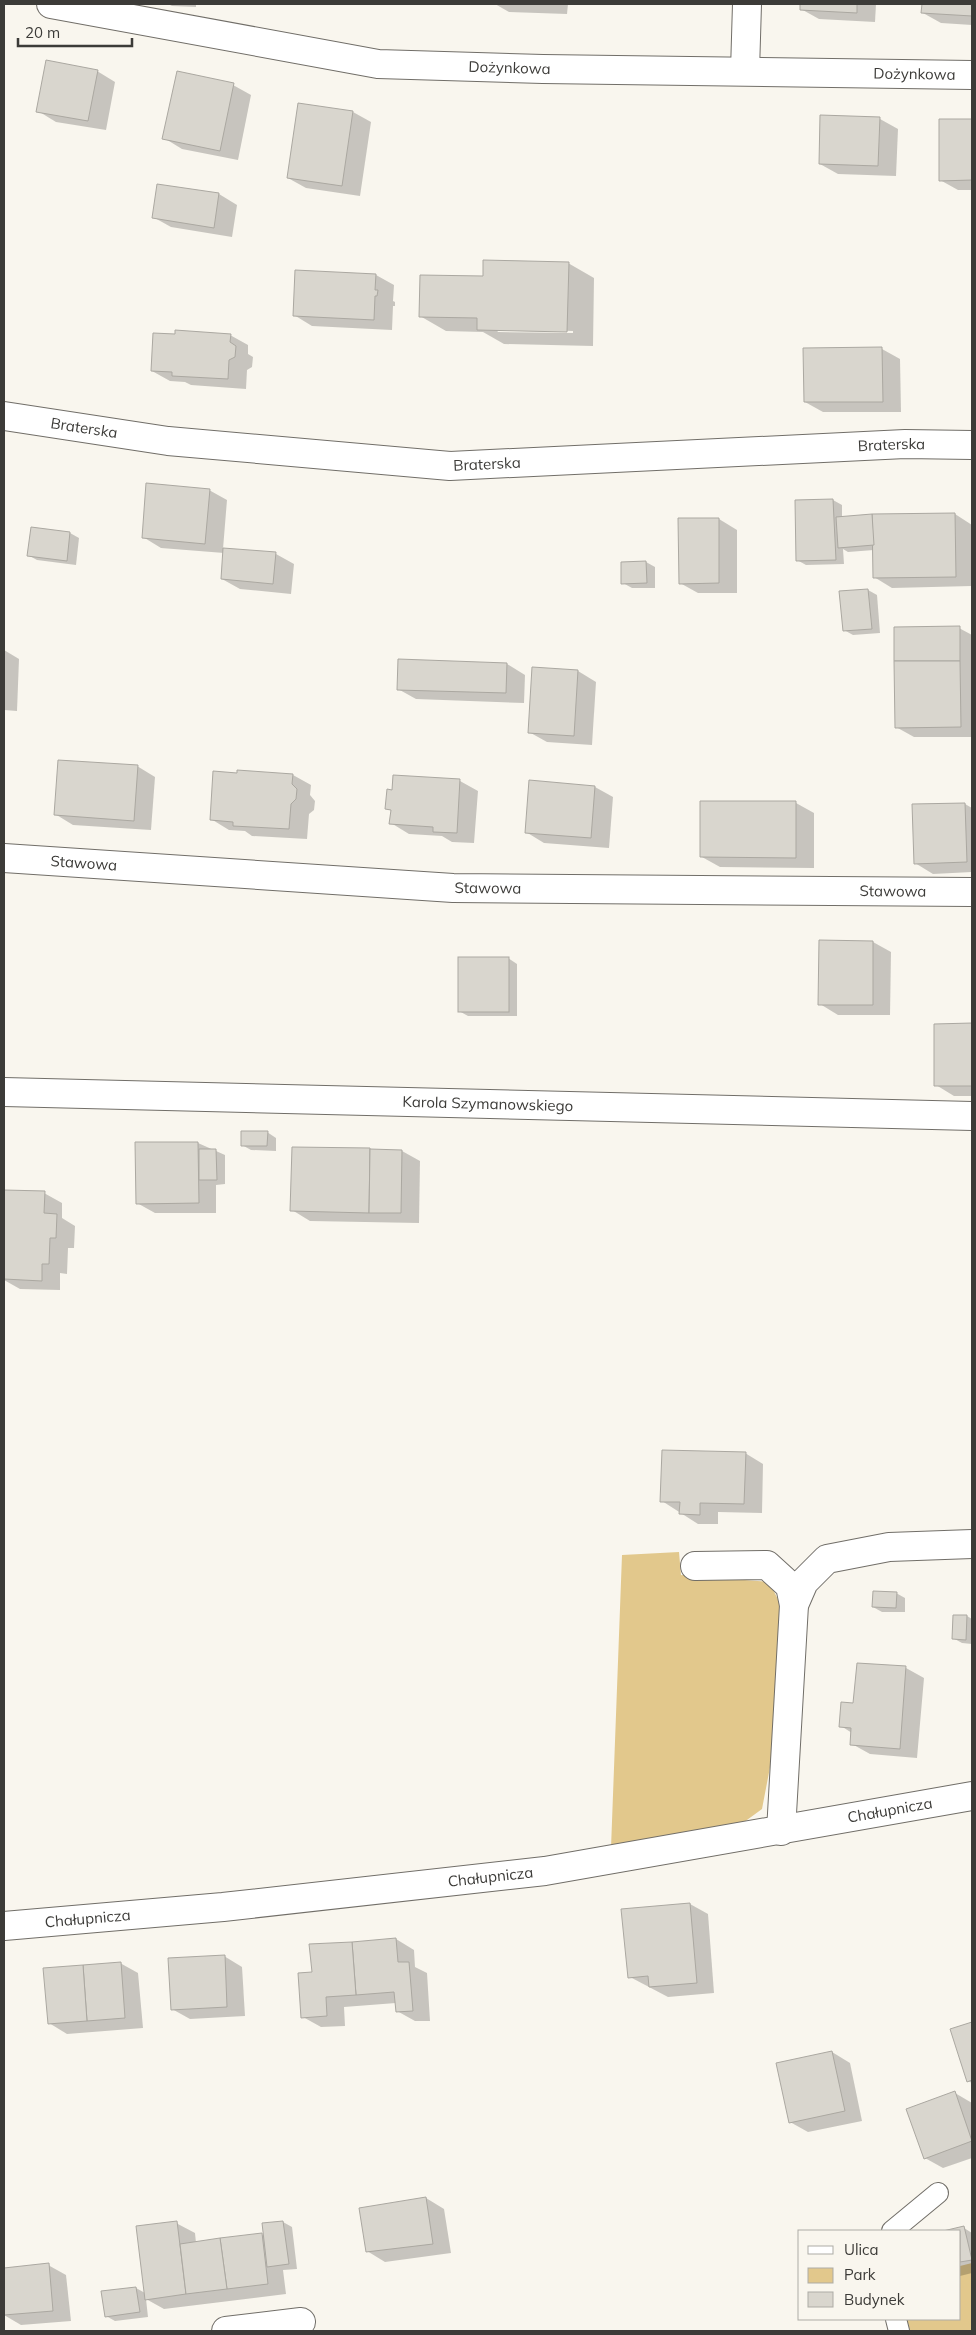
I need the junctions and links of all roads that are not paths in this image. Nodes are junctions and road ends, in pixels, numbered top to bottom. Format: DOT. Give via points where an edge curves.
graph roads {
  1 [pos="52,4"];
  2 [pos="747,4"];
  3 [pos="745,72"];
  4 [pos="972,75"];
  5 [pos="4,416"];
  6 [pos="972,445"];
  7 [pos="4,858"];
  8 [pos="972,892"];
  9 [pos="4,1092"];
  10 [pos="972,1116"];
  11 [pos="972,1544"];
  12 [pos="827,1559"];
  13 [pos="766,1565"];
  14 [pos="695,1566"];
  15 [pos="794,1605"];
  16 [pos="972,1796"];
  17 [pos="781,1831"];
  18 [pos="4,1926"];
  19 [pos="938,2193"];
  20 [pos="893,2230"];
  21 [pos="301,2322"];
  22 [pos="226,2331"];
  1 -- 3 [label="street, Dożynkowa" via="378,64"];
  2 -- 3 [label="street"];
  3 -- 4 [label="street, Dożynkowa"];
  5 -- 6 [label="street, Braterska" via="168,441 450,466 895,445"];
  7 -- 8 [label="street, Stawowa" via="453,888"];
  9 -- 10 [label="street, Karola Szymanowskiego"];
  11 -- 12 [label="street" via="889,1547"];
  12 -- 13 [label="street"];
  12 -- 15 [label="street" via="804,1582"];
  13 -- 14 [label="street"];
  13 -- 15 [label="street" via="790,1586"];
  15 -- 17 [label="street"];
  16 -- 17 [label="street, Chałupnicza"];
  17 -- 18 [label="street, Chałupnicza" via="545,1871 223,1908"];
  19 -- 20 [label="lane"];
  21 -- 22 [label="street"];
}
